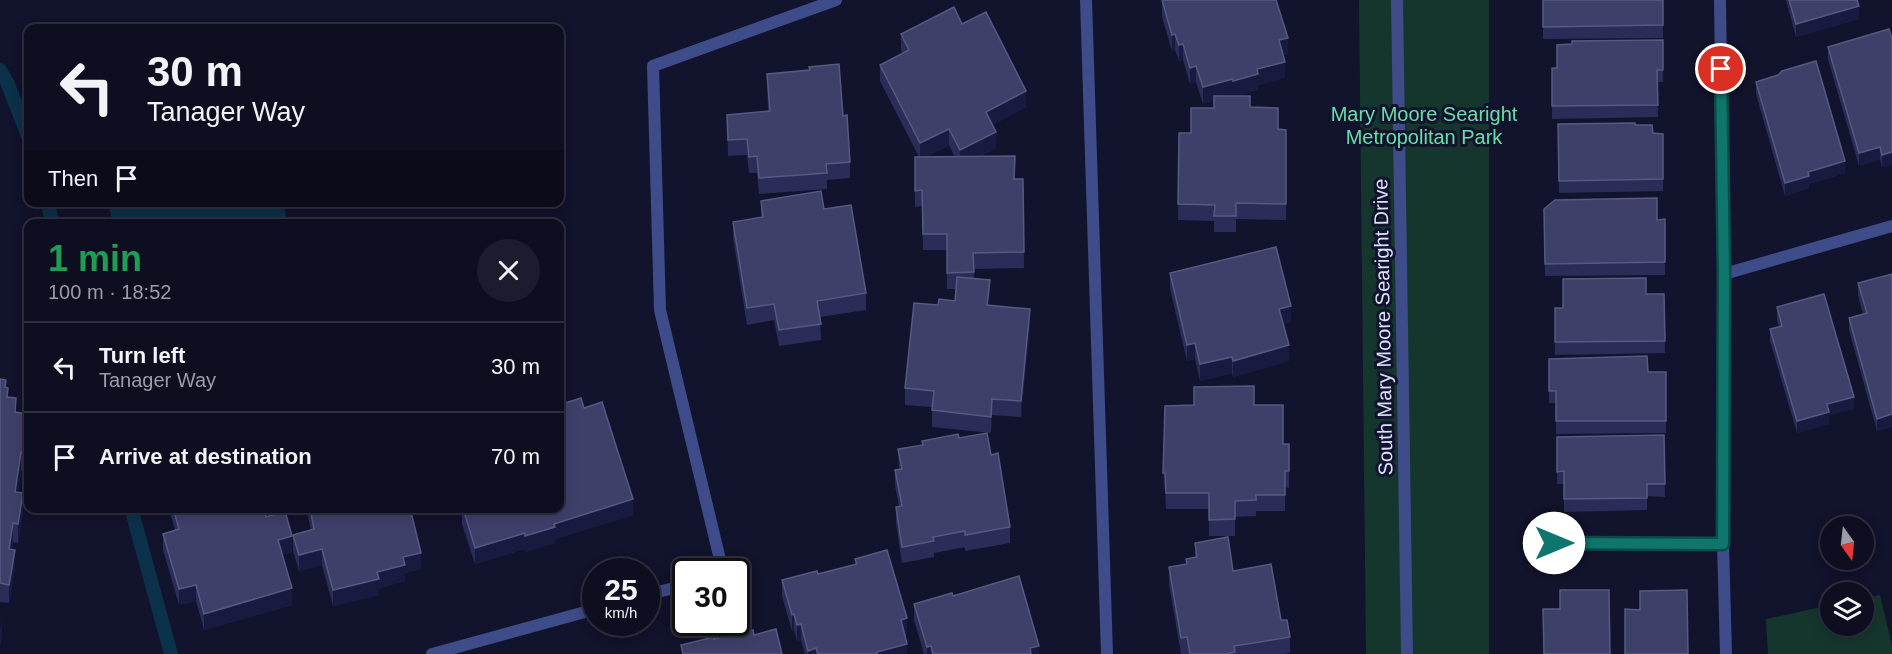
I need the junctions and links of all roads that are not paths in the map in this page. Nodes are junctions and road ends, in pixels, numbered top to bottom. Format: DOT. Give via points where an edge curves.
graph roads {
  1 [pos="836,0"];
  2 [pos="1086,0"];
  3 [pos="1397,0"];
  4 [pos="1720,0"];
  5 [pos="1892,226"];
  6 [pos="1724,274"];
  7 [pos="1554,543"];
  8 [pos="1723,544"];
  9 [pos="720,558"];
  10 [pos="582,613"];
  11 [pos="432,654"];
  12 [pos="1107,654"];
  13 [pos="1407,654"];
  14 [pos="1726,654"];
  1 -- 9 [label="street" via="653,66 660,310"];
  2 -- 12 [label="street"];
  3 -- 13 [label="street, South Mary Moore Searight Drive"];
  4 -- 6 [label="street"];
  5 -- 6 [label="street"];
  6 -- 8 [label="street"];
  7 -- 8 [label="street"];
  8 -- 14 [label="street"];
  10 -- 11 [label="street"];
}
